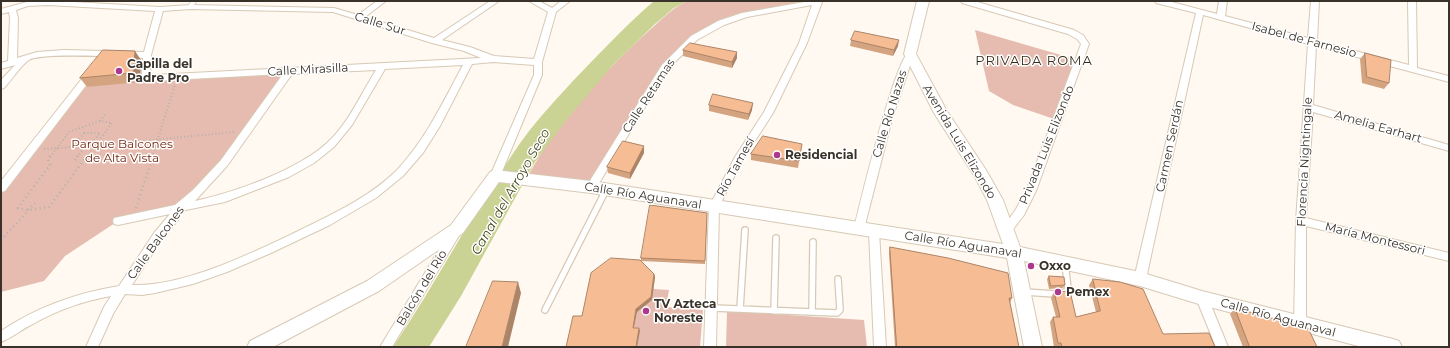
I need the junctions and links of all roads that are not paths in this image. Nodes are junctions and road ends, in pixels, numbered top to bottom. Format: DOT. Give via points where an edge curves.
graph roads {
  1 [pos="293,1"];
  2 [pos="382,1"];
  3 [pos="495,1"];
  4 [pos="532,1"];
  5 [pos="566,1"];
  6 [pos="818,1"];
  7 [pos="923,1"];
  8 [pos="965,1"];
  9 [pos="1159,1"];
  10 [pos="1224,1"];
  11 [pos="1315,1"];
  12 [pos="1412,1"];
  13 [pos="127,4"];
  14 [pos="192,4"];
  15 [pos="12,5"];
  16 [pos="160,9"];
  17 [pos="284,9"];
  18 [pos="552,11"];
  19 [pos="1,12"];
  20 [pos="1200,12"];
  21 [pos="360,17"];
  22 [pos="1221,18"];
  23 [pos="435,41"];
  24 [pos="1311,42"];
  25 [pos="107,54"];
  26 [pos="910,54"];
  27 [pos="147,55"];
  28 [pos="27,58"];
  29 [pos="493,59"];
  30 [pos="12,62"];
  31 [pos="469,62"];
  32 [pos="538,62"];
  33 [pos="1,66"];
  34 [pos="382,66"];
  35 [pos="1413,70"];
  36 [pos="289,72"];
  37 [pos="1449,79"];
  38 [pos="1,86"];
  39 [pos="1308,107"];
  40 [pos="1449,148"];
  41 [pos="497,177"];
  42 [pos="1,188"];
  43 [pos="598,189"];
  44 [pos="714,207"];
  45 [pos="177,209"];
  46 [pos="118,221"];
  47 [pos="1301,221"];
  48 [pos="457,230"];
  49 [pos="745,230"];
  50 [pos="867,230"];
  51 [pos="1007,230"];
  52 [pos="776,238"];
  53 [pos="813,242"];
  54 [pos="1014,252"];
  55 [pos="1449,257"];
  56 [pos="1065,263"];
  57 [pos="838,279"];
  58 [pos="1140,279"];
  59 [pos="123,290"];
  60 [pos="1022,292"];
  61 [pos="1202,298"];
  62 [pos="713,308"];
  63 [pos="740,308"];
  64 [pos="545,310"];
  65 [pos="774,311"];
  66 [pos="812,312"];
  67 [pos="1300,324"];
  68 [pos="1,337"];
  69 [pos="92,347"];
  70 [pos="256,347"];
  71 [pos="386,347"];
  72 [pos="710,347"];
  73 [pos="880,347"];
  74 [pos="1033,347"];
  75 [pos="1222,347"];
  76 [pos="1392,347"];
  1 -- 17 [label="street"];
  2 -- 21 [label="street"];
  3 -- 23 [label="street"];
  4 -- 18 [label="street"];
  5 -- 18 [label="street"];
  6 -- 43 [label="street, Calle Retamas" via="745,15 722,23 694,38 664,67"];
  6 -- 44 [label="street, Río Tamesí" via="803,43 772,106 738,160"];
  7 -- 26 [label="street, Calle Río Nazas"];
  8 -- 51 [label="street, Privada Luis Elizondo" via="1071,32 1080,37 1085,44 1031,191"];
  9 -- 20 [label="street, Isabel de Farnesio"];
  10 -- 22 [label="street"];
  11 -- 24 [label="street, Florencia Nightingale"];
  12 -- 35 [label="street"];
  13 -- 15 [label="street, Calle Sur"];
  13 -- 16 [label="street, Calle Sur"];
  14 -- 16 [label="street, Calle Sur"];
  14 -- 17 [label="street, Calle Sur"];
  15 -- 19 [label="street, Calle Sur"];
  15 -- 30 [label="street"];
  16 -- 27 [label="street, Calle Mirasilla"];
  17 -- 21 [label="street, Calle Sur" via="334,10"];
  18 -- 32 [label="street"];
  20 -- 22 [label="street, Isabel de Farnesio"];
  20 -- 58 [label="street, Carmen Serdán"];
  21 -- 23 [label="street, Calle Sur"];
  22 -- 24 [label="street, Isabel de Farnesio"];
  23 -- 29 [label="street, Calle Sur" via="468,49"];
  24 -- 35 [label="street, Isabel de Farnesio"];
  24 -- 39 [label="street, Florencia Nightingale"];
  25 -- 27 [label="street"];
  25 -- 28 [label="street" via="64,53"];
  25 -- 42 [label="street"];
  26 -- 50 [label="street, Calle Río Nazas" via="897,85 876,159"];
  26 -- 51 [label="street, Avenida Luis Elizondo" via="940,113 988,187"];
  27 -- 36 [label="street, Calle Mirasilla" via="146,75 154,78"];
  28 -- 30 [label="street"];
  28 -- 38 [label="street"];
  29 -- 31 [label="street, Calle Mirasilla"];
  29 -- 32 [label="street, Calle Mirasilla"];
  30 -- 33 [label="street"];
  31 -- 34 [label="street, Calle Mirasilla"];
  31 -- 59 [label="street" via="422,148 398,176 380,191 340,215 215,272 151,288"];
  32 -- 41 [label="street" via="538,76"];
  34 -- 36 [label="street, Calle Mirasilla"];
  34 -- 45 [label="street" via="349,123 331,145 311,160 285,174 221,199"];
  35 -- 37 [label="street, Isabel de Farnesio"];
  36 -- 45 [label="street, Calle Balcones" via="220,167 197,193"];
  39 -- 40 [label="street, Amelia Earhart"];
  39 -- 47 [label="street, Florencia Nightingale"];
  41 -- 43 [label="street, Calle Río Aguanaval"];
  41 -- 48 [label="street"];
  43 -- 44 [label="street, Calle Río Aguanaval"];
  43 -- 64 [label="lane"];
  44 -- 50 [label="street, Calle Río Aguanaval"];
  44 -- 62 [label="street, Río Tamesí"];
  45 -- 46 [label="street"];
  45 -- 59 [label="street, Calle Balcones" via="174,218 158,236"];
  47 -- 55 [label="street, María Montessori"];
  47 -- 67 [label="street, Florencia Nightingale"];
  48 -- 70 [label="street" via="373,286"];
  48 -- 71 [label="street, Balcón del Río"];
  49 -- 63 [label="lane"];
  50 -- 54 [label="street, Calle Río Aguanaval"];
  50 -- 73 [label="street, Calle Río Nazas"];
  51 -- 54 [label="street, Avenida Luis Elizondo"];
  52 -- 65 [label="lane"];
  53 -- 66 [label="lane"];
  54 -- 56 [label="street, Calle Río Aguanaval"];
  54 -- 60 [label="street, Avenida Luis Elizondo"];
  56 -- 58 [label="street, Calle Río Aguanaval"];
  56 -- 60 [label="lane" via="1068,282 1066,292"];
  57 -- 66 [label="lane" via="838,312"];
  58 -- 61 [label="street, Calle Río Aguanaval"];
  59 -- 68 [label="street" via="96,294 67,303 23,323"];
  59 -- 69 [label="street, Calle Balcones" via="108,311"];
  60 -- 74 [label="street, Avenida Luis Elizondo"];
  61 -- 67 [label="street, Calle Río Aguanaval"];
  61 -- 75 [label="street"];
  62 -- 63 [label="lane"];
  62 -- 72 [label="street, Río Tamesí"];
  63 -- 65 [label="lane"];
  65 -- 66 [label="lane"];
  67 -- 76 [label="street, Calle Río Aguanaval"];
}
